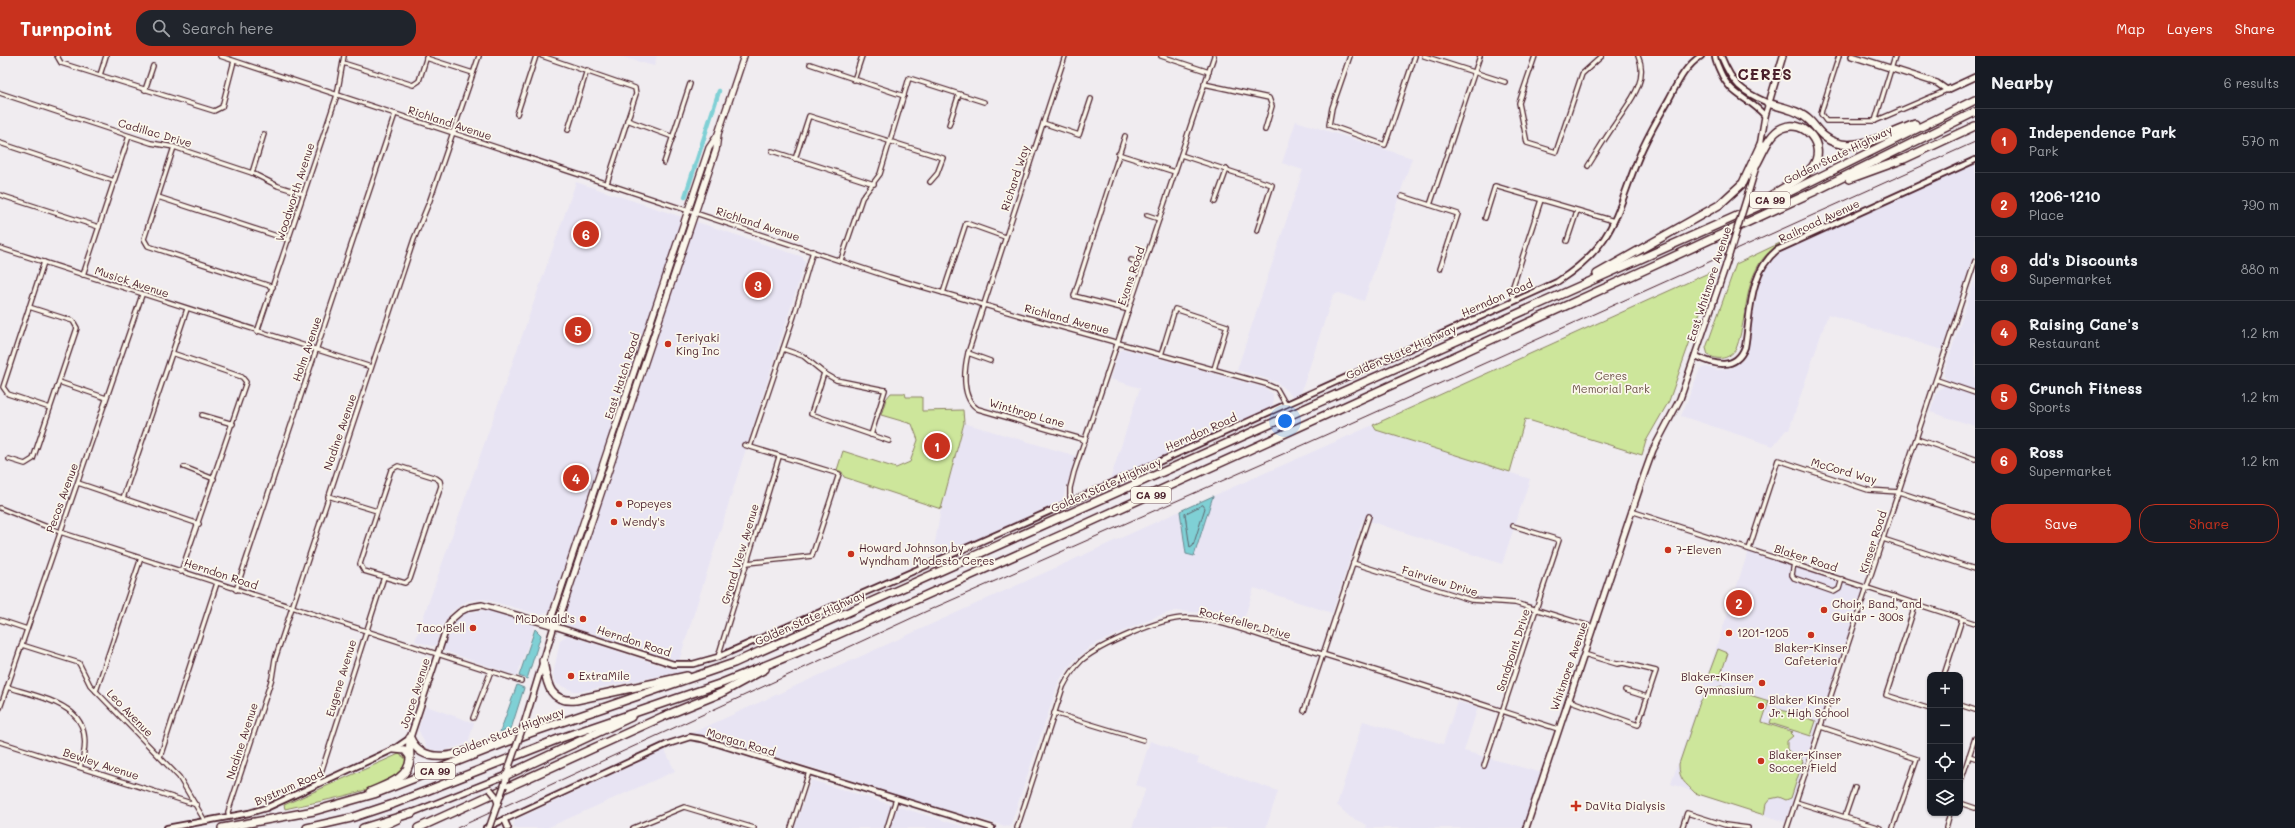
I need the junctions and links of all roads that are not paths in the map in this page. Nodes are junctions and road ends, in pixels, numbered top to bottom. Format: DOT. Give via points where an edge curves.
graph roads {
  1 [pos="106,56"];
  2 [pos="220,56"];
  3 [pos="344,56"];
  4 [pos="479,56"];
  5 [pos="536,56"];
  6 [pos="542,56"];
  7 [pos="744,56"];
  8 [pos="862,56"];
  9 [pos="1065,56"];
  10 [pos="1161,56"];
  11 [pos="1214,56"];
  12 [pos="1350,56"];
  13 [pos="1415,56"];
  14 [pos="1424,56"];
  15 [pos="1480,56"];
  16 [pos="1535,56"];
  17 [pos="1602,56"];
  18 [pos="1638,56"];
  19 [pos="1701,56"];
  20 [pos="1715,56"];
  21 [pos="1721,56"];
  22 [pos="1783,56"];
  23 [pos="1839,56"];
  24 [pos="1852,56"];
  25 [pos="1895,56"];
  26 [pos="427,57"];
  27 [pos="58,58"];
  28 [pos="234,61"];
  29 [pos="343,63"];
  30 [pos="810,64"];
  31 [pos="153,66"];
  32 [pos="1891,68"];
  33 [pos="587,70"];
  34 [pos="1209,72"];
  35 [pos="1475,72"];
  36 [pos="474,73"];
  37 [pos="100,76"];
  38 [pos="1975,78"];
  39 [pos="854,80"];
  40 [pos="1505,82"];
  41 [pos="690,84"];
  42 [pos="1204,84"];
  43 [pos="145,90"];
  44 [pos="1947,90"];
  45 [pos="0,93"];
  46 [pos="959,94"];
  47 [pos="337,95"];
  48 [pos="904,96"];
  49 [pos="1091,99"];
  50 [pos="1975,100"];
  51 [pos="984,102"];
  52 [pos="1768,103"];
  53 [pos="1975,112"];
  54 [pos="396,114"];
  55 [pos="517,114"];
  56 [pos="1944,114"];
  57 [pos="1764,116"];
  58 [pos="627,120"];
  59 [pos="1875,121"];
  60 [pos="1043,123"];
  61 [pos="949,126"];
  62 [pos="1975,126"];
  63 [pos="568,130"];
  64 [pos="1265,130"];
  65 [pos="264,134"];
  66 [pos="453,134"];
  67 [pos="718,134"];
  68 [pos="129,136"];
  69 [pos="673,136"];
  70 [pos="1125,136"];
  71 [pos="890,142"];
  72 [pos="0,143"];
  73 [pos="1761,144"];
  74 [pos="174,147"];
  75 [pos="772,151"];
  76 [pos="1118,154"];
  77 [pos="1181,155"];
  78 [pos="795,159"];
  79 [pos="1975,160"];
  80 [pos="1757,162"];
  81 [pos="664,163"];
  82 [pos="1588,166"];
  83 [pos="1227,169"];
  84 [pos="1175,172"];
  85 [pos="252,173"];
  86 [pos="114,181"];
  87 [pos="930,182"];
  88 [pos="607,183"];
  89 [pos="874,184"];
  90 [pos="1813,192"];
  91 [pos="304,194"];
  92 [pos="0,195"];
  93 [pos="1402,196"];
  94 [pos="158,197"];
  95 [pos="1541,200"];
  96 [pos="1215,202"];
  97 [pos="1430,205"];
  98 [pos="1757,206"];
  99 [pos="688,211"];
  100 [pos="1577,211"];
  101 [pos="695,212"];
  102 [pos="1147,215"];
  103 [pos="1485,218"];
  104 [pos="1159,219"];
  105 [pos="1615,221"];
  106 [pos="99,227"];
  107 [pos="1257,231"];
  108 [pos="1005,237"];
  109 [pos="289,240"];
  110 [pos="1567,241"];
  111 [pos="0,248"];
  112 [pos="813,251"];
  113 [pos="841,260"];
  114 [pos="1131,260"];
  115 [pos="1975,261"];
  116 [pos="44,262"];
  117 [pos="1144,265"];
  118 [pos="1440,269"];
  119 [pos="83,275"];
  120 [pos="273,287"];
  121 [pos="943,293"];
  122 [pos="1562,293"];
  123 [pos="142,294"];
  124 [pos="1514,301"];
  125 [pos="983,305"];
  126 [pos="29,306"];
  127 [pos="187,309"];
  128 [pos="1129,310"];
  129 [pos="258,332"];
  130 [pos="1118,342"];
  131 [pos="784,349"];
  132 [pos="316,350"];
  133 [pos="172,353"];
  134 [pos="968,353"];
  135 [pos="1161,355"];
  136 [pos="1696,356"];
  137 [pos="990,360"];
  138 [pos="371,367"];
  139 [pos="1214,369"];
  140 [pos="824,373"];
  141 [pos="1937,380"];
  142 [pos="59,382"];
  143 [pos="1975,393"];
  144 [pos="106,398"];
  145 [pos="1286,405"];
  146 [pos="50,408"];
  147 [pos="202,415"];
  148 [pos="232,424"];
  149 [pos="871,435"];
  150 [pos="1917,439"];
  151 [pos="1085,440"];
  152 [pos="889,441"];
  153 [pos="744,445"];
  154 [pos="750,447"];
  155 [pos="779,457"];
  156 [pos="9,459"];
  157 [pos="1975,459"];
  158 [pos="184,467"];
  159 [pos="214,479"];
  160 [pos="78,483"];
  161 [pos="1899,492"];
  162 [pos="328,496"];
  163 [pos="123,498"];
  164 [pos="1070,502"];
  165 [pos="0,508"];
  166 [pos="377,511"];
  167 [pos="1632,511"];
  168 [pos="1369,516"];
  169 [pos="1975,517"];
  170 [pos="199,524"];
  171 [pos="1513,526"];
  172 [pos="60,532"];
  173 [pos="1884,539"];
  174 [pos="1749,549"];
  175 [pos="141,558"];
  176 [pos="746,563"];
  177 [pos="1794,563"];
  178 [pos="1353,564"];
  179 [pos="1975,569"];
  180 [pos="182,572"];
  181 [pos="384,577"];
  182 [pos="1842,579"];
  183 [pos="217,583"];
  184 [pos="1867,588"];
  185 [pos="236,590"];
  186 [pos="1916,603"];
  187 [pos="292,607"];
  188 [pos="1536,610"];
  189 [pos="1962,619"];
  190 [pos="0,620"];
  191 [pos="1975,623"];
  192 [pos="554,626"];
  193 [pos="1593,627"];
  194 [pos="27,629"];
  195 [pos="365,631"];
  196 [pos="22,645"];
  197 [pos="796,653"];
  198 [pos="438,654"];
  199 [pos="1323,654"];
  200 [pos="1584,654"];
  201 [pos="718,656"];
  202 [pos="543,661"];
  203 [pos="491,671"];
  204 [pos="709,672"];
  205 [pos="1945,672"];
  206 [pos="521,681"];
  207 [pos="7,687"];
  208 [pos="1625,690"];
  209 [pos="96,691"];
  210 [pos="1648,697"];
  211 [pos="673,699"];
  212 [pos="1568,700"];
  213 [pos="1963,706"];
  214 [pos="0,708"];
  215 [pos="1927,709"];
  216 [pos="1975,710"];
  217 [pos="1304,711"];
  218 [pos="1502,711"];
  219 [pos="1054,713"];
  220 [pos="474,718"];
  221 [pos="1821,727"];
  222 [pos="1558,729"];
  223 [pos="530,733"];
  224 [pos="410,738"];
  225 [pos="1975,738"];
  226 [pos="1144,740"];
  227 [pos="0,742"];
  228 [pos="394,750"];
  229 [pos="409,755"];
  230 [pos="1969,756"];
  231 [pos="160,757"];
  232 [pos="1975,758"];
  233 [pos="1484,766"];
  234 [pos="80,767"];
  235 [pos="809,772"];
  236 [pos="507,775"];
  237 [pos="1961,780"];
  238 [pos="316,785"];
  239 [pos="476,787"];
  240 [pos="1855,787"];
  241 [pos="896,799"];
  242 [pos="1796,802"];
  243 [pos="498,804"];
  244 [pos="1963,804"];
  245 [pos="197,805"];
  246 [pos="338,805"];
  247 [pos="1975,808"];
  248 [pos="412,813"];
  249 [pos="1845,816"];
  250 [pos="1949,816"];
  251 [pos="229,817"];
  252 [pos="504,818"];
  253 [pos="205,821"];
  254 [pos="167,828"];
  255 [pos="222,828"];
  256 [pos="307,828"];
  257 [pos="363,828"];
  258 [pos="381,828"];
  259 [pos="418,828"];
  260 [pos="486,828"];
  261 [pos="489,828"];
  262 [pos="508,828"];
  263 [pos="633,828"];
  264 [pos="754,828"];
  265 [pos="791,828"];
  266 [pos="887,828"];
  267 [pos="992,828"];
  268 [pos="1016,828"];
  269 [pos="1526,828"];
  270 [pos="1682,828"];
  271 [pos="1748,828"];
  272 [pos="1787,828"];
  273 [pos="1880,828"];
  274 [pos="1893,828"];
  275 [pos="1946,828"];
  1 -- 37 [label="street"];
  2 -- 28 [label="street, Richland Avenue"];
  3 -- 29 [label="street, Woodworth Avenue"];
  4 -- 36 [label="street, Nadine Avenue"];
  5 -- 55 [label="street"];
  6 -- 33 [label="street"];
  7 -- 67 [label="main road, East Hatch Road"];
  8 -- 39 [label="street"];
  9 -- 60 [label="street, Richard Way"];
  10 -- 34 [label="street"];
  11 -- 34 [label="street, Evans Road"];
  12 -- 13 [label="street" via="1332,108 1329,125 1385,145"];
  14 -- 35 [label="street"];
  15 -- 35 [label="street"];
  16 -- 17 [label="street" via="1519,103 1527,143 1556,152 1582,74"];
  18 -- 82 [label="street" via="1641,75 1634,97"];
  19 -- 105 [label="street, Herndon Road" via="1684,71 1652,129"];
  20 -- 57 [label="street" via="1723,79 1733,92 1755,105"];
  21 -- 52 [label="street" via="1728,74 1736,85 1744,92"];
  22 -- 52 [label="main road, East Whitmore Avenue"];
  23 -- 59 [label="street" via="1822,107 1823,119 1832,122"];
  24 -- 32 [label="main road"];
  25 -- 32 [label="street"];
  26 -- 29 [label="street" via="418,81 411,85"];
  26 -- 36 [label="street"];
  27 -- 37 [label="street" via="61,63"];
  28 -- 43 [label="street" via="222,106 218,110 214,111"];
  28 -- 47 [label="street, Richland Avenue"];
  29 -- 47 [label="street, Woodworth Avenue"];
  30 -- 39 [label="street"];
  31 -- 43 [label="street"];
  32 -- 44 [label="main road" via="1937,83"];
  32 -- 59 [label="street"];
  33 -- 58 [label="street" via="635,88 636,94"];
  33 -- 63 [label="street"];
  34 -- 42 [label="street, Evans Road"];
  35 -- 40 [label="street"];
  35 -- 97 [label="street"];
  36 -- 66 [label="street, Nadine Avenue"];
  37 -- 43 [label="street"];
  38 -- 44 [label="main road"];
  39 -- 48 [label="street"];
  41 -- 69 [label="street"];
  42 -- 64 [label="street" via="1269,98 1272,106"];
  42 -- 77 [label="street, Evans Road"];
  44 -- 59 [label="street"];
  45 -- 68 [label="street, Cadillac Drive"];
  46 -- 48 [label="street" via="910,78"];
  46 -- 51 [label="street"];
  46 -- 61 [label="street"];
  47 -- 54 [label="street, Richland Avenue"];
  47 -- 91 [label="street, Woodworth Avenue"];
  48 -- 71 [label="street"];
  49 -- 60 [label="street" via="1079,135"];
  50 -- 56 [label="highway, Golden State Highway / CA 99"];
  52 -- 56 [label="highway" via="1796,112 1809,120 1825,137 1846,146 1861,144"];
  52 -- 57 [label="main road, East Whitmore Avenue"];
  53 -- 90 [label="highway, Golden State Highway / CA 99"];
  54 -- 66 [label="street, Richland Avenue"];
  54 -- 132 [label="street, Holm Avenue"];
  56 -- 98 [label="highway, Golden State Highway / CA 99" via="1825,175"];
  57 -- 73 [label="main road, East Whitmore Avenue"];
  58 -- 69 [label="street"];
  58 -- 88 [label="street"];
  60 -- 108 [label="street, Richard Way"];
  62 -- 90 [label="highway" via="1904,159"];
  65 -- 85 [label="street"];
  66 -- 88 [label="street, Richland Avenue"];
  66 -- 138 [label="street, Nadine Avenue"];
  67 -- 99 [label="main road, East Hatch Road" via="709,148"];
  67 -- 101 [label="main road, East Hatch Road" via="716,150"];
  68 -- 74 [label="street, Cadillac Drive"];
  68 -- 86 [label="street"];
  69 -- 81 [label="street"];
  70 -- 76 [label="street"];
  71 -- 78 [label="street" via="809,116"];
  71 -- 87 [label="street" via="943,158 937,174"];
  71 -- 89 [label="street" via="880,174"];
  72 -- 86 [label="street"];
  73 -- 80 [label="main road, East Whitmore Avenue"];
  73 -- 122 [label="highway" via="1743,183 1719,205"];
  74 -- 85 [label="street, Cadillac Drive"];
  74 -- 94 [label="street"];
  75 -- 78 [label="street"];
  76 -- 84 [label="street"];
  76 -- 128 [label="street" via="1074,296"];
  77 -- 83 [label="street"];
  77 -- 84 [label="street, Evans Road"];
  78 -- 89 [label="street"];
  79 -- 136 [label="street, Railroad Avenue" via="1777,250 1764,262 1756,276 1745,347 1741,354 1734,362 1722,365"];
  80 -- 98 [label="highway" via="1774,136 1783,128 1803,129 1809,132 1816,143 1816,158 1811,168"];
  80 -- 136 [label="main road, East Whitmore Avenue, bridge"];
  83 -- 96 [label="street"];
  83 -- 107 [label="street" via="1272,185"];
  84 -- 104 [label="street, Evans Road"];
  85 -- 91 [label="street, Cadillac Drive" via="278,186"];
  86 -- 106 [label="street"];
  88 -- 99 [label="street, Richland Avenue"];
  89 -- 113 [label="street" via="862,198"];
  90 -- 197 [label="highway, Golden State Highway / CA 99" via="1077,528"];
  91 -- 109 [label="street, Woodworth Avenue"];
  92 -- 106 [label="street"];
  93 -- 97 [label="street"];
  94 -- 109 [label="street"];
  94 -- 120 [label="street" via="144,239 148,246"];
  95 -- 100 [label="street"];
  95 -- 103 [label="street" via="1495,186"];
  95 -- 124 [label="street" via="1514,283"];
  97 -- 118 [label="street" via="1458,214"];
  98 -- 122 [label="highway, Golden State Highway / CA 99"];
  99 -- 101 [label="street, Richland Avenue"];
  99 -- 192 [label="main road, East Hatch Road" via="552,616"];
  100 -- 105 [label="street"];
  100 -- 110 [label="street"];
  101 -- 112 [label="street, Richland Avenue"];
  101 -- 192 [label="main road, East Hatch Road" via="560,616"];
  102 -- 104 [label="street"];
  104 -- 117 [label="street, Evans Road"];
  105 -- 124 [label="street, Herndon Road" via="1601,244 1580,267 1557,282"];
  106 -- 119 [label="street"];
  108 -- 121 [label="street" via="966,223"];
  108 -- 125 [label="street, Richard Way"];
  109 -- 120 [label="street, Woodworth Avenue"];
  111 -- 116 [label="street, Musick Avenue"];
  112 -- 113 [label="street, Richland Avenue"];
  112 -- 131 [label="street"];
  113 -- 121 [label="street, Richland Avenue"];
  114 -- 117 [label="street"];
  115 -- 141 [label="street, Kinser Road"];
  116 -- 119 [label="street, Musick Avenue"];
  116 -- 126 [label="street"];
  117 -- 128 [label="street, Evans Road"];
  119 -- 123 [label="street, Musick Avenue"];
  120 -- 129 [label="street, Woodworth Avenue"];
  121 -- 125 [label="street, Richland Avenue"];
  122 -- 204 [label="highway, Golden State Highway / CA 99" via="767,649"];
  123 -- 127 [label="street, Musick Avenue"];
  123 -- 144 [label="street, Pecos Avenue"];
  124 -- 145 [label="street, Herndon Road"];
  125 -- 130 [label="street, Richland Avenue"];
  125 -- 134 [label="street, Winthrop Lane"];
  126 -- 142 [label="street" via="76,324 77,328"];
  126 -- 146 [label="street" via="3,390"];
  127 -- 129 [label="street, Musick Avenue"];
  127 -- 133 [label="street"];
  128 -- 130 [label="street, Evans Road"];
  129 -- 132 [label="street, Musick Avenue"];
  130 -- 135 [label="street, Richland Avenue"];
  130 -- 151 [label="street, Evans Road"];
  131 -- 140 [label="street" via="808,359"];
  131 -- 154 [label="street"];
  132 -- 138 [label="street, Musick Avenue"];
  132 -- 185 [label="street, Holm Avenue"];
  133 -- 148 [label="street" via="245,380 246,385"];
  133 -- 163 [label="street"];
  134 -- 137 [label="street"];
  134 -- 151 [label="street, Winthrop Lane" via="966,390 973,406"];
  135 -- 139 [label="street, Richland Avenue"];
  135 -- 139 [label="street" via="1175,309 1227,326"];
  136 -- 167 [label="main road, East Whitmore Avenue" via="1676,409 1653,450"];
  138 -- 162 [label="street, Nadine Avenue"];
  139 -- 145 [label="street, Richland Avenue" via="1272,386 1280,392"];
  140 -- 149 [label="street" via="811,414"];
  140 -- 149 [label="street" via="843,382 885,390"];
  141 -- 143 [label="street"];
  141 -- 150 [label="street, Kinser Road"];
  142 -- 144 [label="street"];
  142 -- 146 [label="street"];
  144 -- 160 [label="street, Pecos Avenue"];
  145 -- 164 [label="street, Herndon Road"];
  146 -- 156 [label="street" via="33,459 25,464"];
  147 -- 148 [label="street"];
  148 -- 159 [label="street"];
  149 -- 152 [label="street"];
  150 -- 157 [label="street"];
  150 -- 161 [label="street, Kinser Road"];
  151 -- 164 [label="street, Evans Road" via="1070,488"];
  153 -- 154 [label="street"];
  154 -- 155 [label="street"];
  155 -- 176 [label="street, Grand View Avenue"];
  155 -- 176 [label="street" via="839,474 812,556"];
  158 -- 159 [label="street"];
  159 -- 170 [label="street"];
  160 -- 163 [label="street"];
  160 -- 172 [label="street, Pecos Avenue"];
  161 -- 169 [label="street, McCord Way"];
  161 -- 173 [label="street, Kinser Road"];
  161 -- 174 [label="street, McCord Way" via="1868,490 1778,460"];
  162 -- 166 [label="street"];
  162 -- 187 [label="street, Nadine Avenue"];
  163 -- 170 [label="street"];
  164 -- 201 [label="street, Herndon Road"];
  165 -- 172 [label="street, Herndon Road"];
  166 -- 181 [label="street" via="360,562 361,568"];
  166 -- 181 [label="street" via="394,467 436,478 440,482 441,486 410,579 406,582"];
  167 -- 174 [label="street, Blaker Road"];
  167 -- 193 [label="main road, Whitmore Avenue"];
  168 -- 178 [label="street"];
  170 -- 180 [label="street"];
  171 -- 188 [label="street, Sandpoint Drive" via="1559,540"];
  172 -- 175 [label="street, Herndon Road"];
  172 -- 194 [label="street, Pecos Avenue"];
  173 -- 179 [label="street"];
  173 -- 184 [label="street, Kinser Road"];
  174 -- 177 [label="street, Blaker Road"];
  175 -- 180 [label="street, Herndon Road"];
  175 -- 209 [label="street"];
  176 -- 201 [label="street, Grand View Avenue"];
  177 -- 182 [label="street, Blaker Road"];
  177 -- 182 [label="street" via="1794,578 1821,588 1834,592"];
  178 -- 188 [label="street, Fairview Drive" via="1471,600 1508,602"];
  178 -- 199 [label="street"];
  180 -- 183 [label="street, Herndon Road"];
  181 -- 195 [label="street, Eugene Avenue"];
  182 -- 184 [label="street, Blaker Road"];
  183 -- 185 [label="street, Herndon Road"];
  183 -- 231 [label="street"];
  184 -- 186 [label="street, Blaker Road"];
  184 -- 221 [label="street, Kinser Road"];
  185 -- 187 [label="street, Herndon Road"];
  186 -- 189 [label="street, Blaker Road"];
  186 -- 215 [label="street" via="1886,695"];
  187 -- 195 [label="street, Herndon Road"];
  187 -- 251 [label="street, Nadine Avenue" via="275,659 272,678 228,812"];
  188 -- 193 [label="street, Fairview Drive"];
  188 -- 218 [label="street, Sandpoint Drive"];
  189 -- 191 [label="street, Blaker Road"];
  189 -- 205 [label="street"];
  190 -- 194 [label="street"];
  192 -- 198 [label="main road, Herndon Road" via="495,607 470,606 452,619"];
  192 -- 201 [label="street, Herndon Road" via="672,664 693,664"];
  192 -- 202 [label="main road, East Hatch Road"];
  193 -- 200 [label="main road, Whitmore Avenue"];
  194 -- 196 [label="street, Pecos Avenue"];
  195 -- 198 [label="street, Herndon Road"];
  195 -- 238 [label="street, Eugene Avenue"];
  196 -- 207 [label="street, Pecos Avenue"];
  196 -- 209 [label="street, Leo Avenue" via="79,664"];
  197 -- 211 [label="highway, Golden State Highway / CA 99" via="722,683"];
  197 -- 259 [label="highway" via="721,693"];
  198 -- 203 [label="street, Herndon Road"];
  198 -- 224 [label="main road, Joyce Avenue"];
  199 -- 217 [label="street"];
  199 -- 218 [label="street, Rockefeller Drive"];
  199 -- 219 [label="street, Rockefeller Drive" via="1206,620 1184,618 1164,621 1097,650 1081,661 1067,680"];
  200 -- 210 [label="street" via="1617,664 1623,663 1656,671"];
  200 -- 212 [label="main road, Whitmore Avenue"];
  202 -- 204 [label="highway" via="549,689 558,697 570,701"];
  202 -- 236 [label="main road, East Hatch Road, bridge"];
  203 -- 206 [label="street, Herndon Road"];
  203 -- 220 [label="street"];
  204 -- 223 [label="highway, Golden State Highway / CA 99"];
  207 -- 214 [label="street, Pecos Avenue"];
  207 -- 234 [label="street" via="55,701 72,712 80,723 85,740"];
  208 -- 210 [label="street"];
  209 -- 231 [label="street, Leo Avenue"];
  210 -- 212 [label="street" via="1638,725"];
  211 -- 236 [label="highway"];
  211 -- 256 [label="highway, Golden State Highway / CA 99" via="575,732 393,804 351,818"];
  212 -- 222 [label="main road, Whitmore Avenue"];
  213 -- 216 [label="street"];
  218 -- 222 [label="street, Rockefeller Drive"];
  218 -- 233 [label="street, Sandpoint Drive"];
  219 -- 226 [label="street"];
  219 -- 268 [label="street, Rockefeller Drive"];
  221 -- 242 [label="street, Kinser Road"];
  221 -- 274 [label="street" via="1917,759"];
  222 -- 269 [label="main road, Whitmore Avenue"];
  223 -- 224 [label="highway" via="438,757 418,751"];
  223 -- 246 [label="highway, Golden State Highway / CA 99" via="399,786"];
  224 -- 228 [label="street, Bystrum Road"];
  224 -- 229 [label="highway"];
  225 -- 230 [label="street"];
  227 -- 234 [label="street, Bewley Avenue"];
  228 -- 229 [label="highway" via="405,750"];
  228 -- 238 [label="street, Bystrum Road"];
  229 -- 246 [label="highway" via="407,768 398,778"];
  230 -- 232 [label="street"];
  230 -- 237 [label="street"];
  231 -- 245 [label="street, Leo Avenue" via="179,777"];
  234 -- 245 [label="street, Bewley Avenue"];
  235 -- 241 [label="street, Morgan Road"];
  235 -- 252 [label="street, Morgan Road" via="690,737 668,744"];
  235 -- 265 [label="street"];
  236 -- 239 [label="main road"];
  236 -- 243 [label="main road, East Hatch Road, bridge"];
  238 -- 251 [label="street, Bystrum Road" via="259,811"];
  239 -- 243 [label="main road, bridge" via="490,789"];
  239 -- 248 [label="main road"];
  240 -- 249 [label="street"];
  241 -- 266 [label="street"];
  241 -- 267 [label="street, Morgan Road"];
  242 -- 249 [label="street"];
  242 -- 272 [label="street, Kinser Road"];
  243 -- 261 [label="main road, East Hatch Road, bridge"];
  244 -- 247 [label="street"];
  245 -- 253 [label="street, Leo Avenue"];
  246 -- 255 [label="highway, Golden State Highway / CA 99"];
  248 -- 257 [label="highway"];
  248 -- 258 [label="main road"];
  249 -- 273 [label="street"];
  250 -- 275 [label="street"];
  251 -- 253 [label="street, Bystrum Road"];
  252 -- 260 [label="street, Morgan Road"];
  252 -- 262 [label="street"];
  253 -- 254 [label="street, Bystrum Road"];
  263 -- 264 [label="street" via="684,807"];
  270 -- 271 [label="street" via="1687,813 1724,825"];
}
